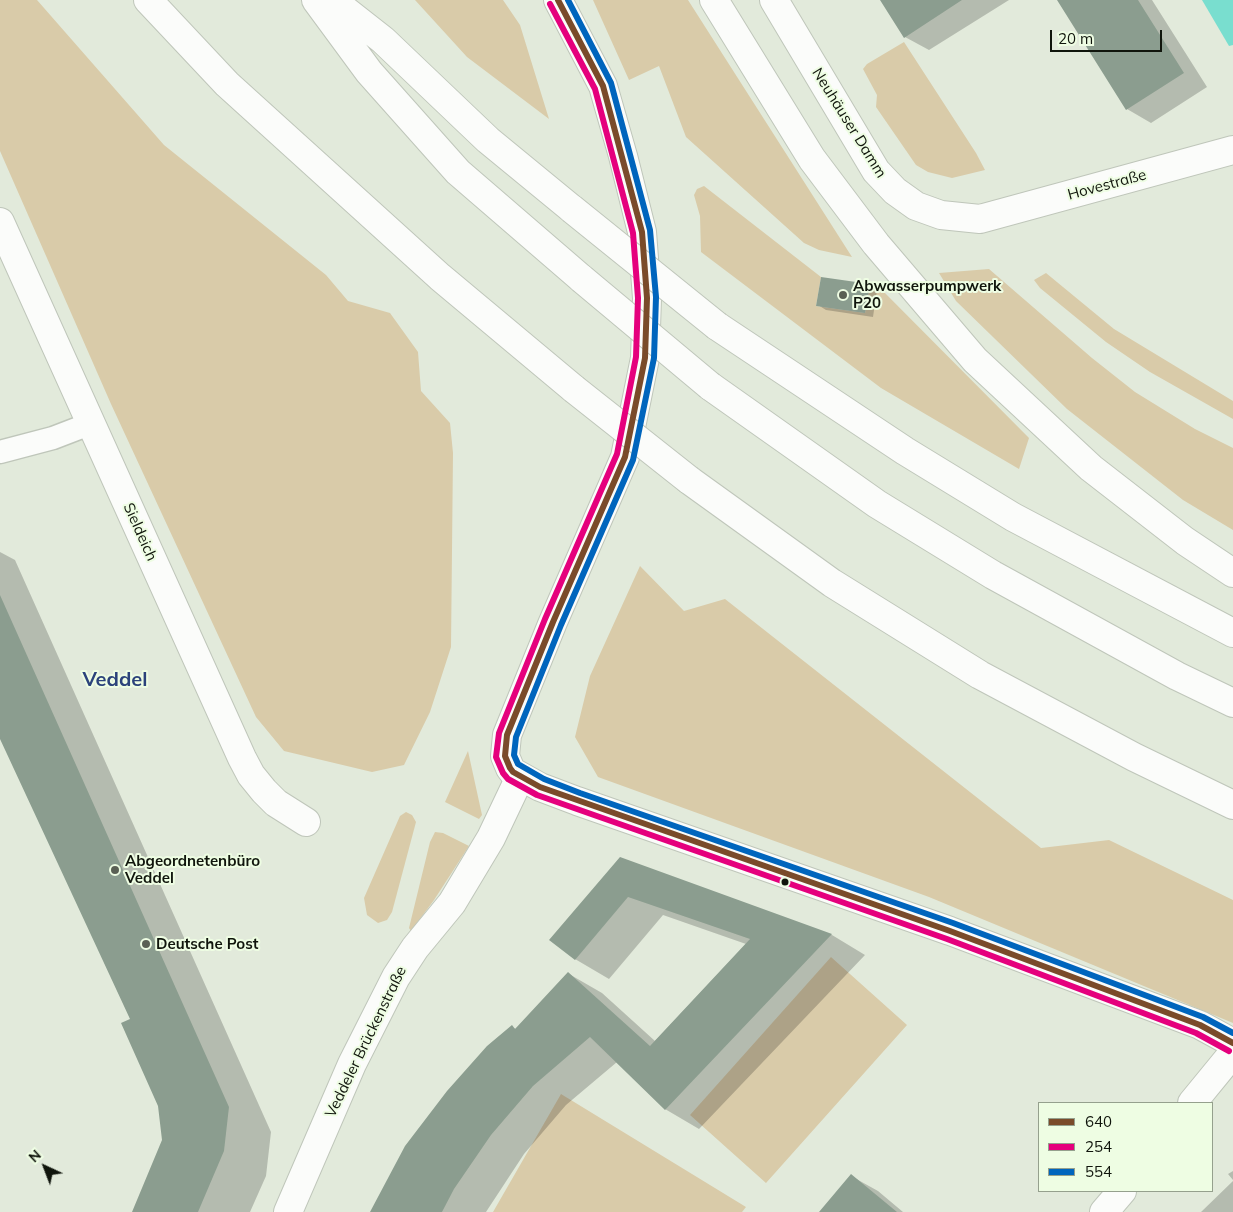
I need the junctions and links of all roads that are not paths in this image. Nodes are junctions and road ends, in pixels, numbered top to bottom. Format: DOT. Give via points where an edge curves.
graph roads {
  1 [pos="148,0"];
  2 [pos="316,0"];
  3 [pos="332,0"];
  4 [pos="558,0"];
  5 [pos="714,0"];
  6 [pos="774,0"];
  7 [pos="1233,150"];
  8 [pos="980,220"];
  9 [pos="0,222"];
  10 [pos="92,423"];
  11 [pos="0,452"];
  12 [pos="1233,573"];
  13 [pos="1233,633"];
  14 [pos="1233,703"];
  15 [pos="520,777"];
  16 [pos="1233,805"];
  17 [pos="306,822"];
  18 [pos="1233,1043"];
  19 [pos="1233,1053"];
  20 [pos="1193,1102"];
  21 [pos="1121,1192"];
  22 [pos="288,1212"];
  23 [pos="1104,1212"];
  1 -- 16 [label="main road, bridge" via="234,91 440,277 689,480 832,583 980,675 1134,757"];
  2 -- 14 [label="main road, bridge" via="369,72 458,172 710,386 877,504 993,575 1177,676"];
  3 -- 13 [label="main road, bridge" via="383,40 488,140 716,326 905,452 1013,517"];
  4 -- 15 [label="main road" via="603,86 624,156 642,232 647,298 646,358 625,457 553,622 504,746 507,763"];
  5 -- 12 [label="main road" via="812,159 876,244 975,360 1091,468 1185,542"];
  6 -- 8 [label="main road, Neuhäuser Damm" via="876,171 894,191 916,206 941,216"];
  7 -- 8 [label="main road, Hovestraße"];
  9 -- 10 [label="main road, Sieldeich"];
  10 -- 11 [label="street" via="53,438"];
  10 -- 17 [label="main road, Sieldeich" via="251,775 276,803"];
  15 -- 18 [label="main road" via="577,801 950,931 1200,1026"];
  15 -- 22 [label="main road, Veddeler Brückenstraße" via="491,838 452,903 396,976 352,1064"];
  19 -- 20 [label="main road"];
  21 -- 23 [label="main road"];
}
